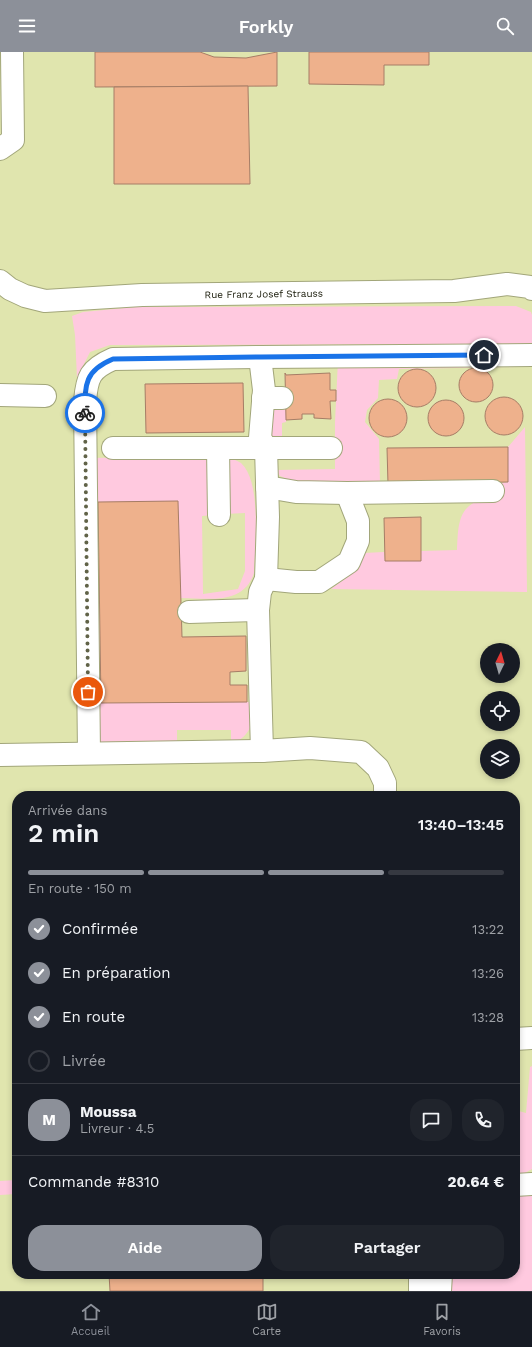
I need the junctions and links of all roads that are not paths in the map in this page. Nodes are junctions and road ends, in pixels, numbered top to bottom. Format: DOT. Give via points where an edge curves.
graph roads {
  1 [pos="12,52"];
  2 [pos="0,149"];
  3 [pos="0,281"];
  4 [pos="532,289"];
  5 [pos="532,355"];
  6 [pos="260,357"];
  7 [pos="0,395"];
  8 [pos="45,396"];
  9 [pos="113,448"];
  10 [pos="218,448"];
  11 [pos="266,448"];
  12 [pos="331,448"];
  13 [pos="268,487"];
  14 [pos="493,491"];
  15 [pos="347,493"];
  16 [pos="218,514"];
  17 [pos="266,579"];
  18 [pos="258,610"];
  19 [pos="189,612"];
  20 [pos="262,751"];
  21 [pos="89,753"];
  22 [pos="0,755"];
  23 [pos="385,791"];
  24 [pos="532,1038"];
  25 [pos="520,1039"];
  26 [pos="532,1184"];
  27 [pos="520,1185"];
  28 [pos="420,1279"];
  29 [pos="441,1279"];
  30 [pos="420,1291"];
  31 [pos="440,1291"];
  1 -- 2 [label="street" via="13,140"];
  3 -- 4 [label="street, Rue Franz Josef Strauss" via="25,296 45,301 142,295 454,291 507,284"];
  5 -- 6 [label="street"];
  6 -- 11 [label="street" via="264,390 273,398 260,438"];
  6 -- 21 [label="street" via="113,359 100,365 86,383"];
  7 -- 8 [label="street"];
  9 -- 10 [label="street"];
  10 -- 11 [label="street"];
  10 -- 16 [label="street"];
  11 -- 12 [label="street"];
  11 -- 13 [label="street"];
  13 -- 15 [label="street" via="296,492"];
  13 -- 17 [label="street"];
  14 -- 15 [label="street"];
  15 -- 17 [label="street" via="358,521 358,541 349,562 319,582"];
  17 -- 18 [label="street" via="260,592"];
  18 -- 19 [label="street"];
  18 -- 20 [label="street"];
  20 -- 21 [label="street"];
  20 -- 23 [label="street" via="310,748 361,752 378,768 385,783"];
  21 -- 22 [label="street"];
  24 -- 25 [label="street"];
  26 -- 27 [label="street"];
  28 -- 30 [label="street"];
  29 -- 31 [label="street"];
}
